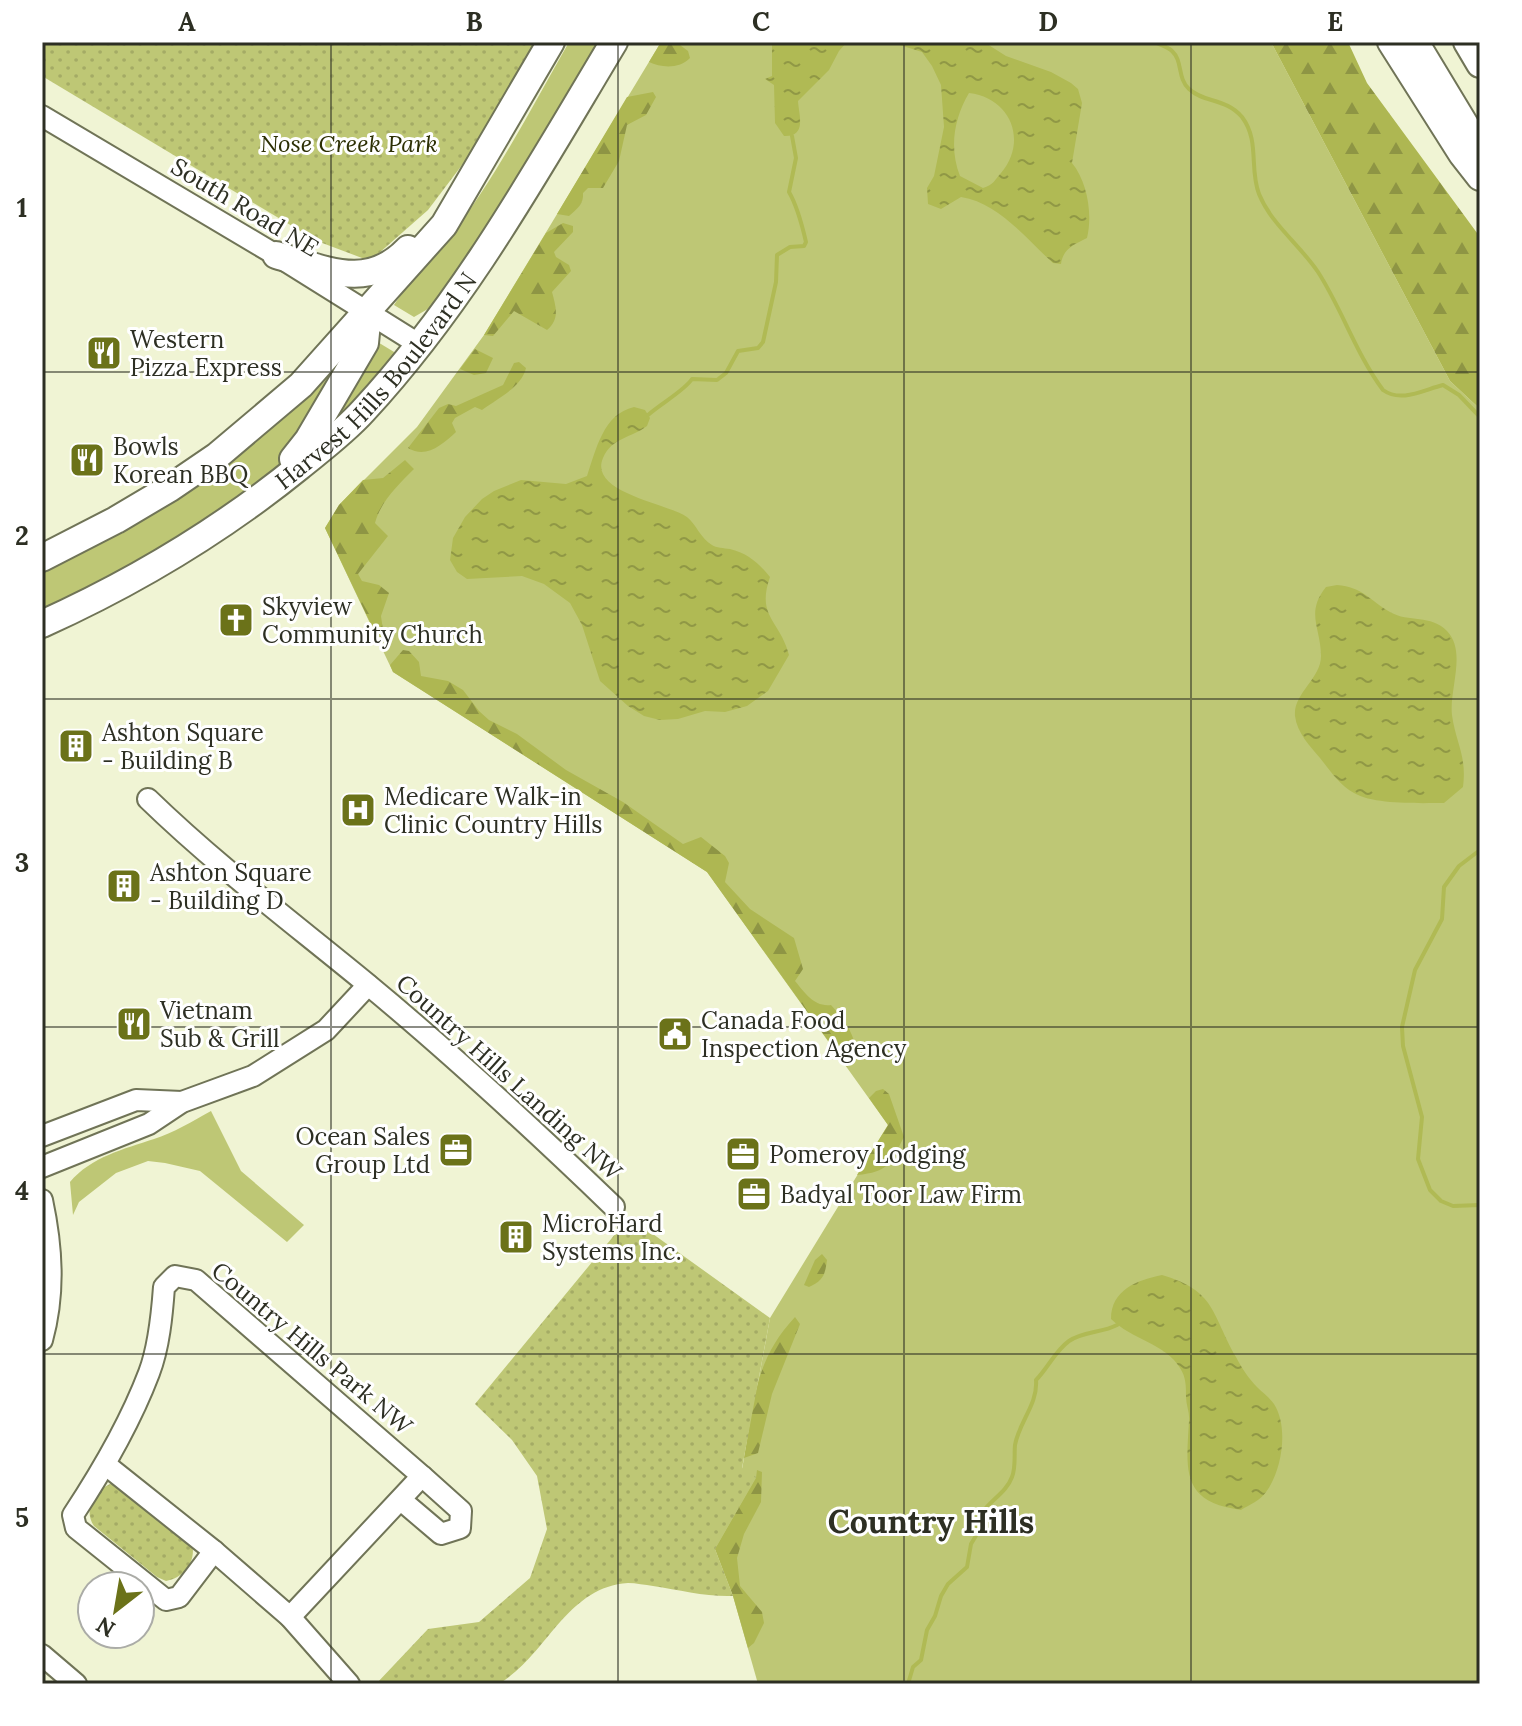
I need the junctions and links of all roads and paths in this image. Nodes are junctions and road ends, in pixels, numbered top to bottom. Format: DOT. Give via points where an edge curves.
graph roads {
  1 [pos="551,42"];
  2 [pos="614,42"];
  3 [pos="1391,42"];
  4 [pos="1415,42"];
  5 [pos="1467,42"];
  6 [pos="1480,64"];
  7 [pos="42,116"];
  8 [pos="1480,149"];
  9 [pos="481,165"];
  10 [pos="1480,177"];
  11 [pos="276,255"];
  12 [pos="368,312"];
  13 [pos="420,345"];
  14 [pos="267,493"];
  15 [pos="42,558"];
  16 [pos="42,624"];
  17 [pos="148,799"];
  18 [pos="368,985"];
  19 [pos="182,1102"];
  20 [pos="42,1136"];
  21 [pos="42,1167"];
  22 [pos="42,1200"];
  23 [pos="614,1207"];
  24 [pos="42,1340"];
  25 [pos="106,1465"];
  26 [pos="422,1476"];
  27 [pos="401,1500"];
  28 [pos="214,1551"];
  29 [pos="290,1617"];
  30 [pos="42,1655"];
  31 [pos="76,1684"];
  32 [pos="349,1684"];
  1 -- 9 [label="main road, Harvest Hills Boulevard N"];
  2 -- 13 [label="main road, Harvest Hills Boulevard N" via="483,258"];
  3 -- 10 [label="main road"];
  4 -- 8 [label="main road"];
  5 -- 6 [label="main road"];
  7 -- 11 [label="street, South Road NE"];
  9 -- 11 [label="main road" via="383,269 350,275"];
  9 -- 12 [label="main road, Harvest Hills Boulevard N" via="444,225"];
  11 -- 12 [label="street, South Road NE"];
  12 -- 13 [label="street, South Road NE"];
  12 -- 14 [label="main road" via="365,343 342,385"];
  12 -- 15 [label="main road, Harvest Hills Boulevard N" via="301,385 217,456 116,520"];
  13 -- 14 [label="main road, Harvest Hills Boulevard N" via="361,414"];
  14 -- 16 [label="main road, Harvest Hills Boulevard N" via="201,540"];
  17 -- 18 [label="street, Country Hills Landing NW" via="196,845"];
  18 -- 19 [label="street, Country Hills Landing NW" via="347,1011 298,1049 253,1076"];
  18 -- 23 [label="street, Country Hills Landing NW"];
  19 -- 20 [label="street, Country Hills Landing NW" via="136,1100"];
  19 -- 21 [label="street, Country Hills Landing NW" via="149,1124"];
  22 -- 24 [label="street" via="51,1300"];
  25 -- 26 [label="street, Country Hills Park NW" via="150,1371 164,1287 175,1276 196,1280"];
  25 -- 28 [label="street"];
  25 -- 28 [label="street, Country Hills Park NW" via="73,1515 76,1528 166,1600 179,1597"];
  26 -- 27 [label="street"];
  26 -- 27 [label="street, Country Hills Park NW" via="461,1511 460,1528 441,1534"];
  27 -- 29 [label="street"];
  28 -- 29 [label="street"];
  29 -- 32 [label="street"];
  30 -- 31 [label="street"];
}
